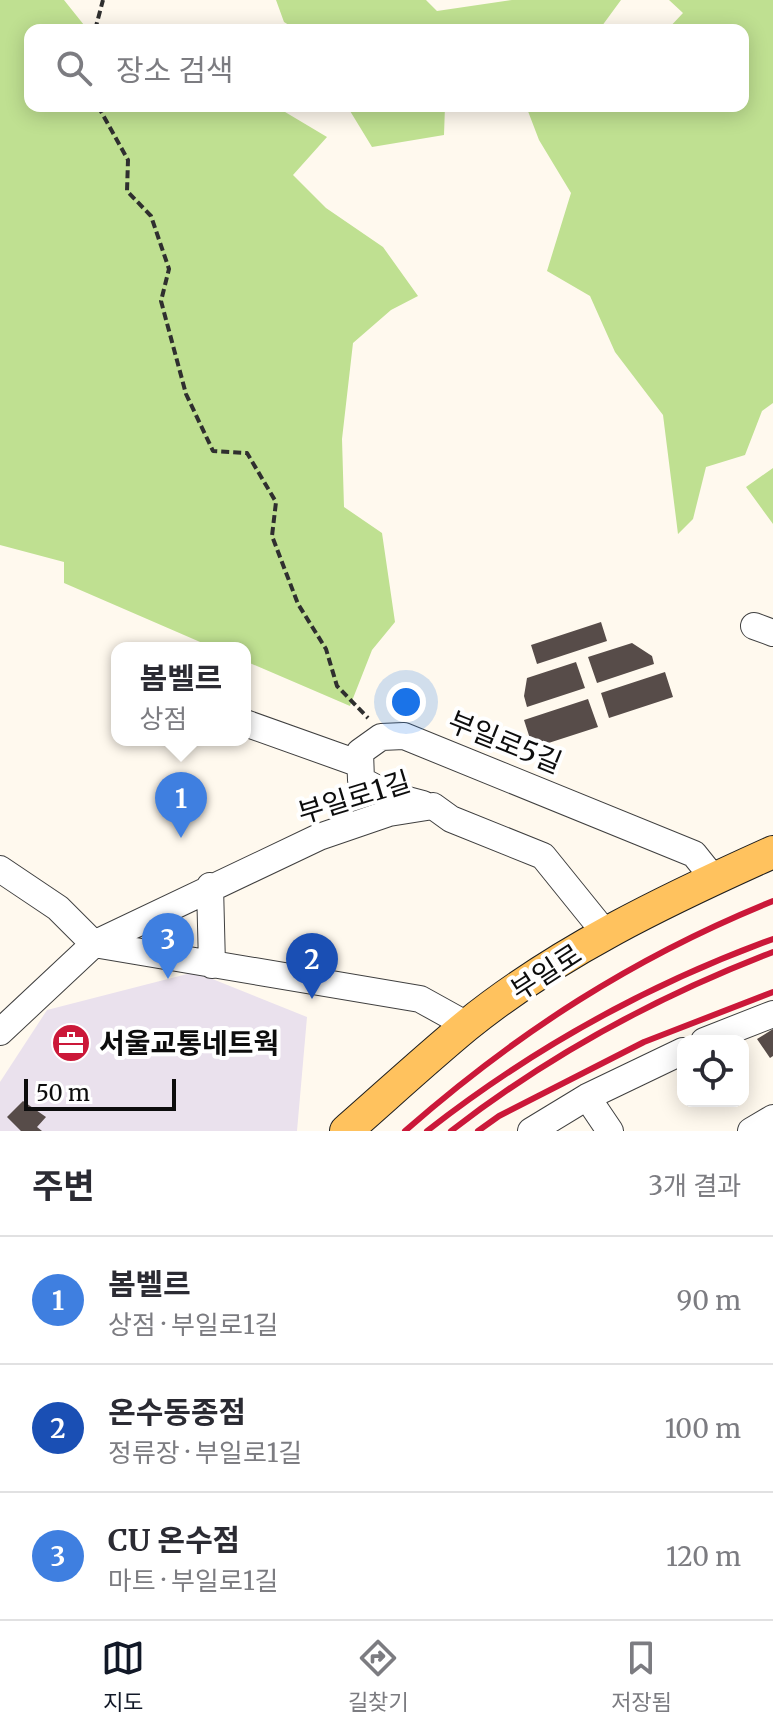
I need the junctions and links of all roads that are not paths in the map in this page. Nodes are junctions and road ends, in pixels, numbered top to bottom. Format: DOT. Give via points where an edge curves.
graph roads {
  1 [pos="251,725"];
  2 [pos="360,764"];
  3 [pos="433,806"];
  4 [pos="773,852"];
  5 [pos="0,869"];
  6 [pos="714,879"];
  7 [pos="210,886"];
  8 [pos="606,934"];
  9 [pos="94,944"];
  10 [pos="212,965"];
  11 [pos="773,1014"];
  12 [pos="467,1025"];
  13 [pos="0,1032"];
  14 [pos="719,1035"];
  15 [pos="677,1054"];
  16 [pos="587,1097"];
  17 [pos="773,1118"];
  18 [pos="773,1127"];
  19 [pos="346,1131"];
  20 [pos="531,1131"];
  21 [pos="610,1131"];
  22 [pos="751,1131"];
  23 [pos="766,1131"];
  1 -- 2 [label="street"];
  2 -- 3 [label="street" via="361,780 389,795"];
  2 -- 6 [label="street, 부일로5길" via="360,752 381,737 404,736 694,854"];
  3 -- 7 [label="street, 부일로1길" via="389,813 319,837"];
  3 -- 8 [label="street, 부일로1길" via="451,819 543,856"];
  4 -- 6 [label="main road, 부일로"];
  5 -- 9 [label="street" via="58,908"];
  6 -- 8 [label="main road, 부일로"];
  7 -- 9 [label="street, 부일로1길"];
  7 -- 10 [label="street"];
  8 -- 12 [label="main road, 부일로"];
  9 -- 10 [label="street"];
  9 -- 13 [label="street, 부일로1길"];
  10 -- 12 [label="street" via="420,999"];
  11 -- 14 [label="street"];
  12 -- 19 [label="main road, 부일로"];
  15 -- 16 [label="street"];
  16 -- 20 [label="street"];
  16 -- 21 [label="street"];
  17 -- 22 [label="street"];
  18 -- 23 [label="street"];
}
